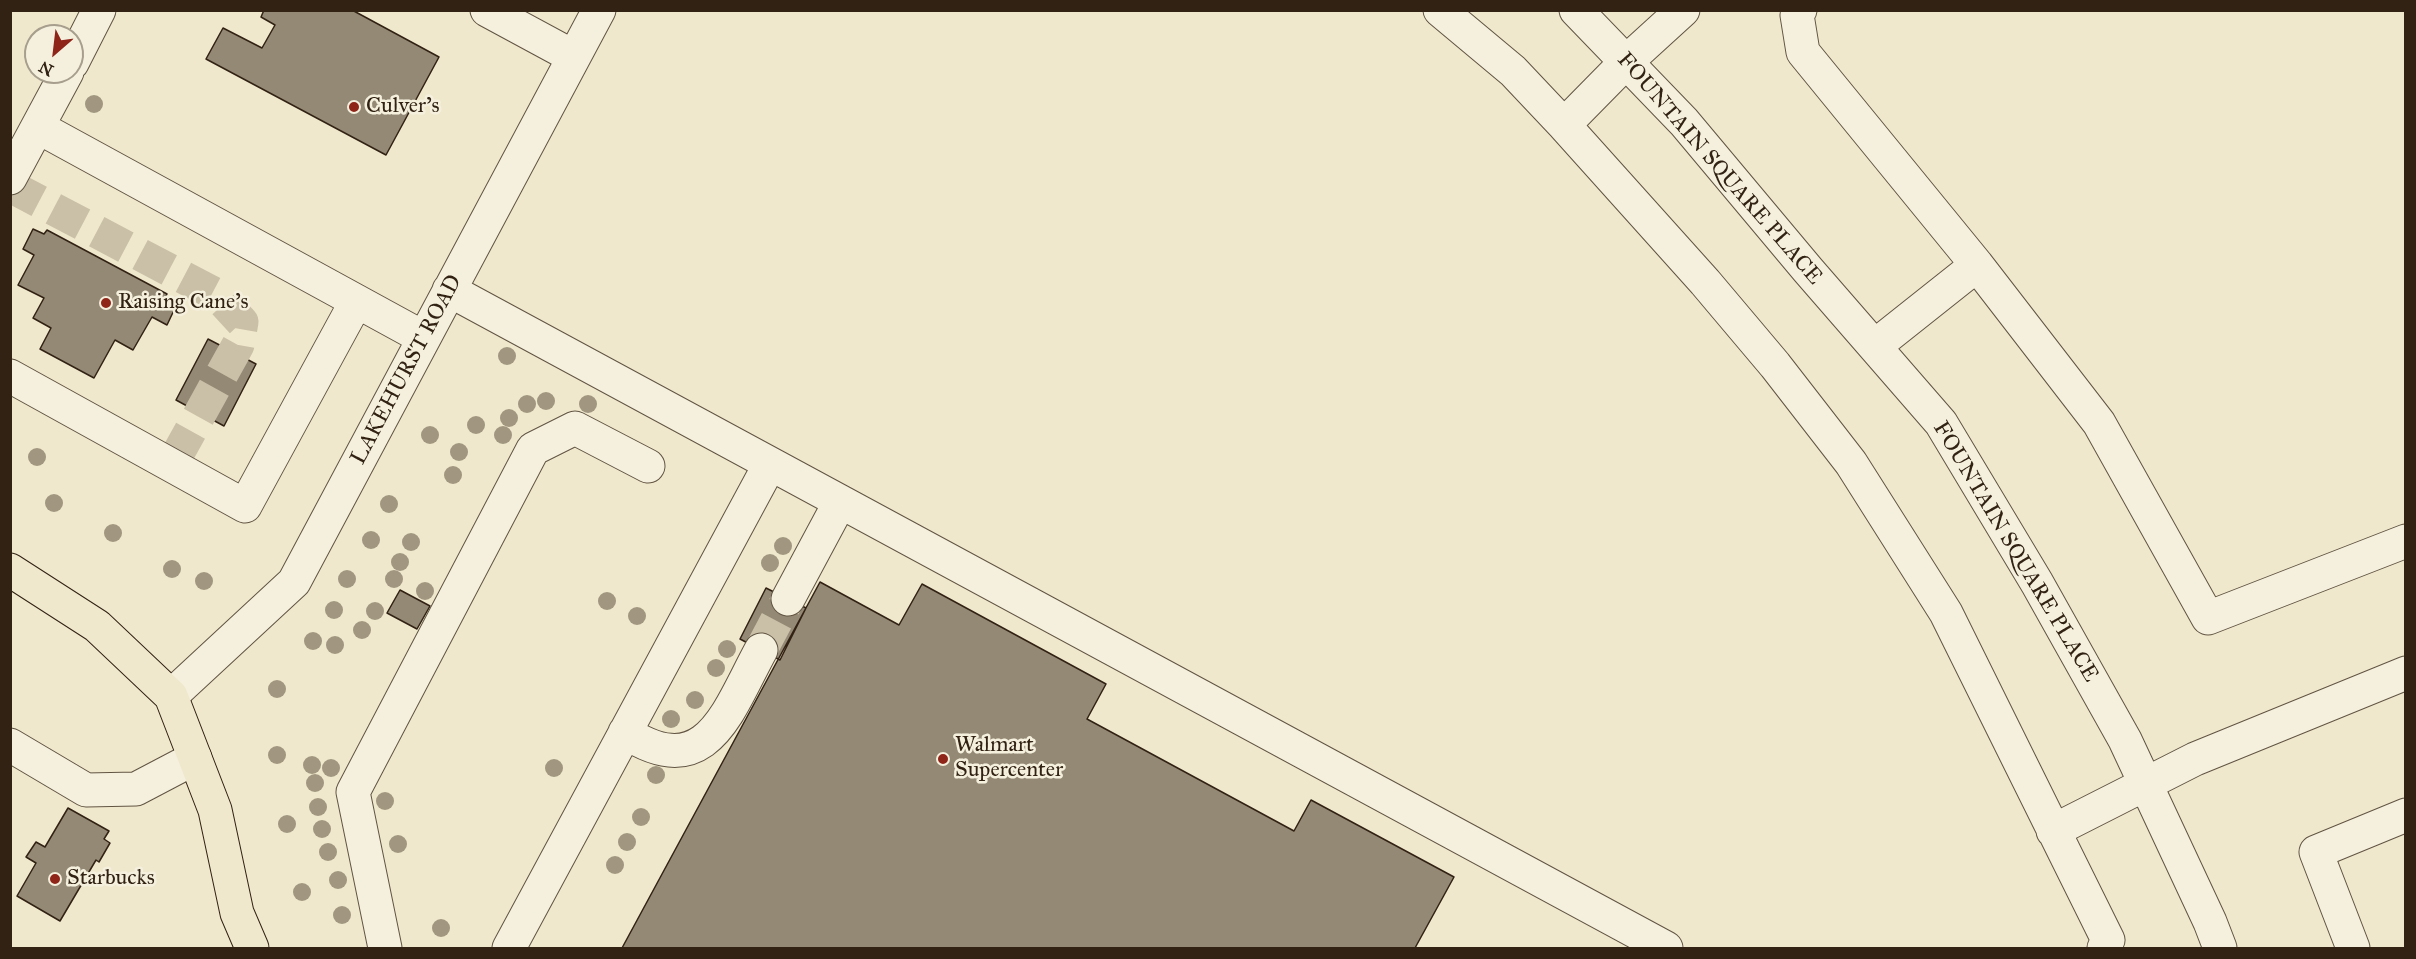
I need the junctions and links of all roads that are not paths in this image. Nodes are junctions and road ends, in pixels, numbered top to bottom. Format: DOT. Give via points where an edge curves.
graph roads {
  1 [pos="99,10"];
  2 [pos="487,10"];
  3 [pos="598,10"];
  4 [pos="1440,10"];
  5 [pos="1576,10"];
  6 [pos="1683,10"];
  7 [pos="1800,10"];
  8 [pos="84,39"];
  9 [pos="574,57"];
  10 [pos="1626,62"];
  11 [pos="61,84"];
  12 [pos="1564,125"];
  13 [pos="38,127"];
  14 [pos="10,178"];
  15 [pos="1977,265"];
  16 [pos="449,290"];
  17 [pos="357,302"];
  18 [pos="424,338"];
  19 [pos="1875,346"];
  20 [pos="10,376"];
  21 [pos="770,464"];
  22 [pos="648,466"];
  23 [pos="840,502"];
  24 [pos="2406,541"];
  25 [pos="10,570"];
  26 [pos="788,599"];
  27 [pos="761,650"];
  28 [pos="2406,673"];
  29 [pos="171,696"];
  30 [pos="625,732"];
  31 [pos="10,745"];
  32 [pos="195,758"];
  33 [pos="2146,784"];
  34 [pos="2406,815"];
  35 [pos="2053,831"];
  36 [pos="252,948"];
  37 [pos="385,948"];
  38 [pos="508,948"];
  39 [pos="1666,948"];
  40 [pos="2104,948"];
  41 [pos="2220,948"];
  42 [pos="2353,948"];
  1 -- 8 [label="street"];
  2 -- 9 [label="street"];
  3 -- 9 [label="street, LAKEHURST ROAD"];
  4 -- 12 [label="street" via="1513,71"];
  5 -- 10 [label="street, FOUNTAIN SQUARE PLACE"];
  6 -- 10 [label="street"];
  7 -- 15 [label="street" via="1797,15 1803,52"];
  9 -- 16 [label="street, LAKEHURST ROAD"];
  10 -- 12 [label="street"];
  10 -- 19 [label="street, FOUNTAIN SQUARE PLACE" via="1684,122"];
  11 -- 13 [label="street"];
  12 -- 35 [label="street" via="1775,364 1851,463 1946,613"];
  13 -- 14 [label="street"];
  13 -- 17 [label="street"];
  15 -- 19 [label="street"];
  15 -- 24 [label="street" via="2099,423 2208,618"];
  16 -- 18 [label="street, LAKEHURST ROAD"];
  16 -- 21 [label="street"];
  17 -- 18 [label="street"];
  17 -- 20 [label="street" via="245,506"];
  18 -- 29 [label="street, LAKEHURST ROAD" via="294,582"];
  19 -- 33 [label="street, FOUNTAIN SQUARE PLACE" via="1941,423 2037,583"];
  21 -- 23 [label="street"];
  21 -- 30 [label="street"];
  22 -- 37 [label="street" via="575,428 533,449 353,792"];
  23 -- 26 [label="street"];
  23 -- 39 [label="street"];
  25 -- 29 [label="main road" via="96,626"];
  27 -- 30 [label="street" via="717,729 696,748 672,751 646,745"];
  28 -- 33 [label="street" via="2195,759"];
  29 -- 32 [label="main road"];
  30 -- 38 [label="street"];
  31 -- 32 [label="street" via="86,790 136,789"];
  32 -- 36 [label="main road" via="215,810 237,913"];
  33 -- 35 [label="street"];
  33 -- 41 [label="street, FOUNTAIN SQUARE PLACE"];
  34 -- 42 [label="street" via="2316,852"];
  35 -- 40 [label="street" via="2108,940"];
}
